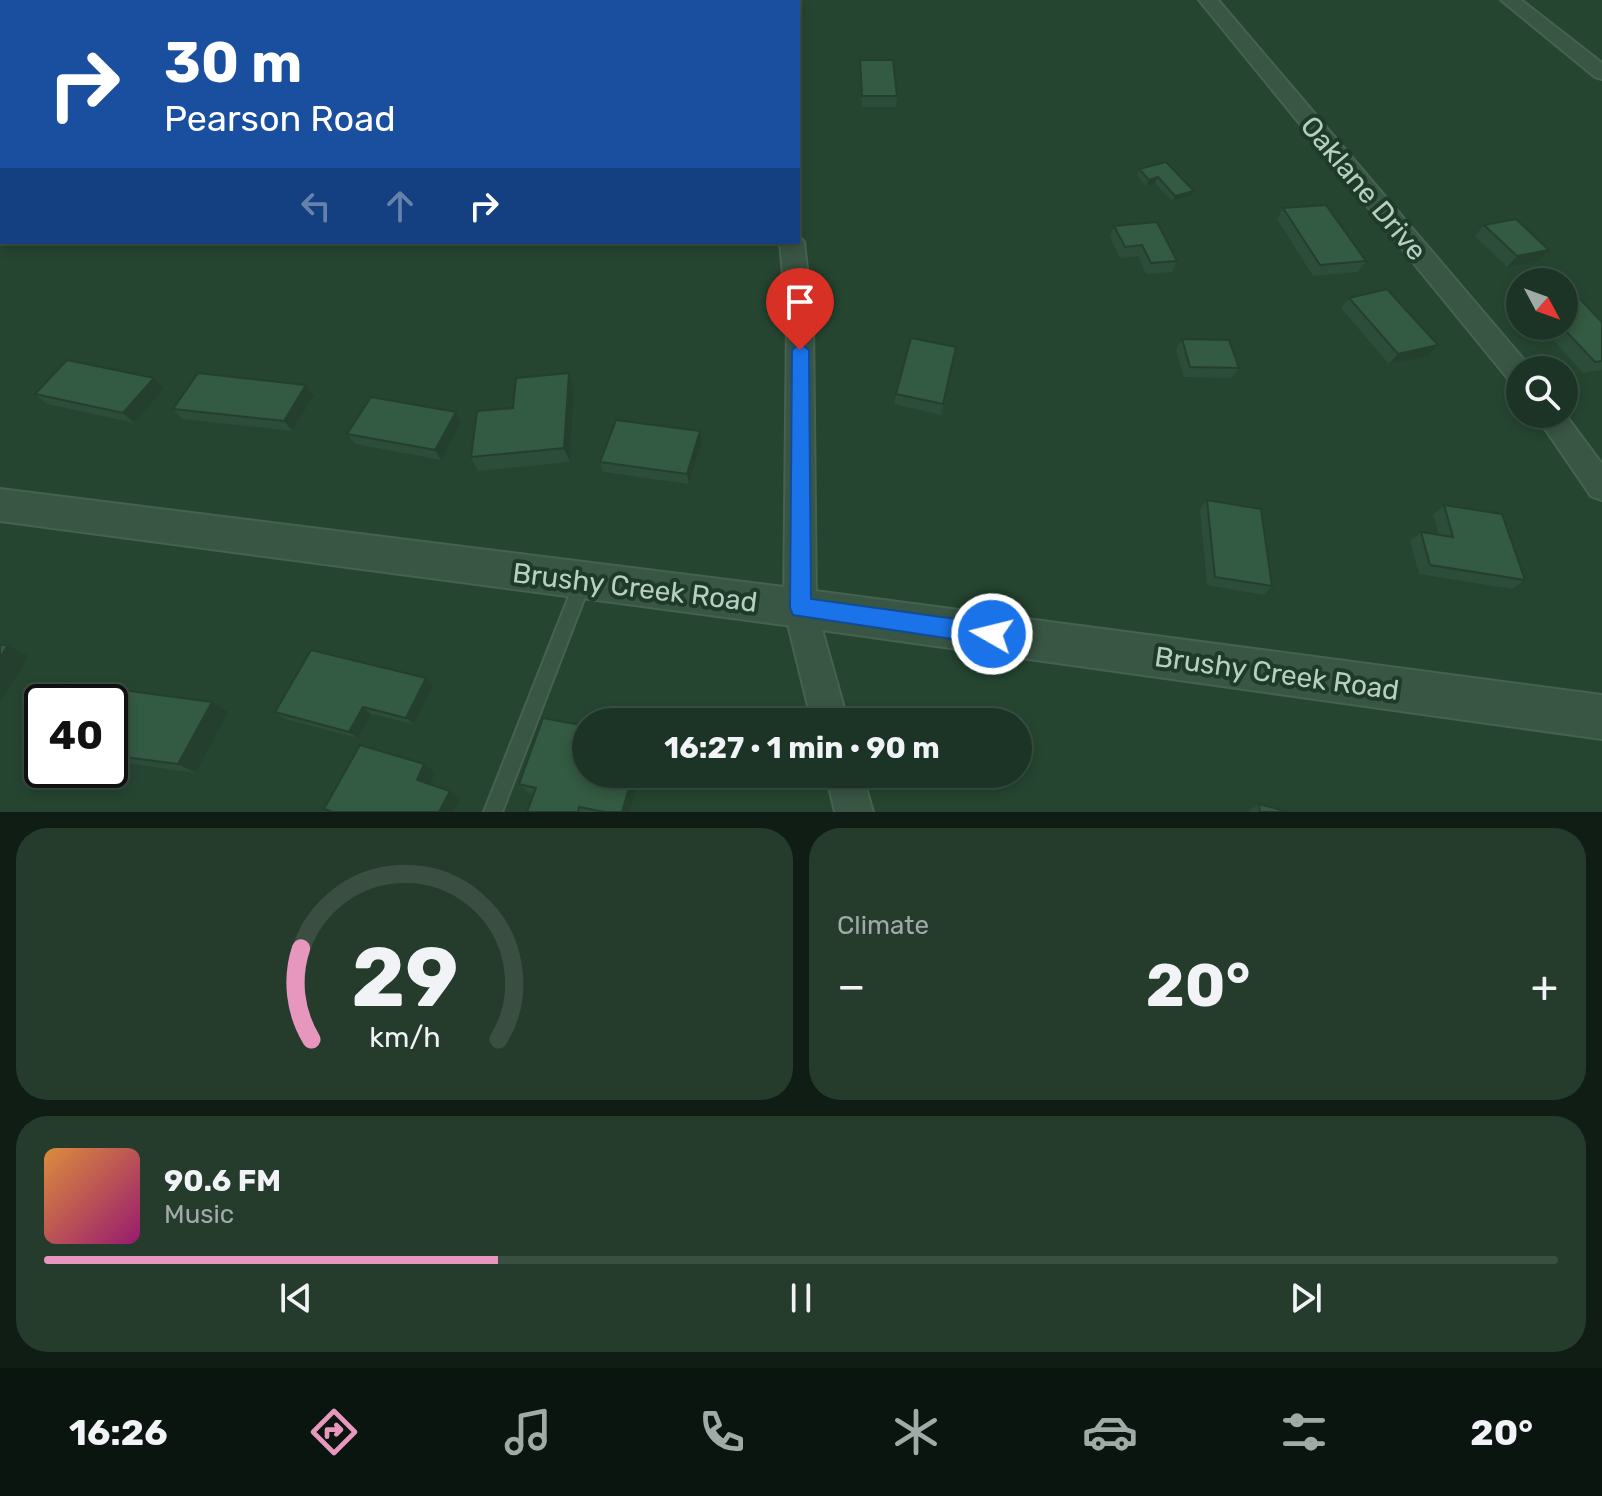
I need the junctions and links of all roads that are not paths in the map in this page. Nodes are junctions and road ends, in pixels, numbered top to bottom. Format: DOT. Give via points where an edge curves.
graph roads {
  1 [pos="1208,0"];
  2 [pos="1510,0"];
  3 [pos="1602,73"];
  4 [pos="792,244"];
  5 [pos="1506,357"];
  6 [pos="1559,428"];
  7 [pos="1602,487"];
  8 [pos="0,505"];
  9 [pos="583,581"];
  10 [pos="800,608"];
  11 [pos="826,708"];
  12 [pos="1602,717"];
  13 [pos="848,788"];
  14 [pos="493,812"];
  15 [pos="854,812"];
  1 -- 5 [label="street, Oaklane Drive"];
  2 -- 3 [label="street"];
  4 -- 10 [label="street" via="800,322"];
  6 -- 7 [label="street"];
  8 -- 9 [label="street, Brushy Creek Road"];
  9 -- 10 [label="street, Brushy Creek Road"];
  9 -- 14 [label="lane"];
  10 -- 11 [label="street"];
  10 -- 12 [label="street, Brushy Creek Road"];
  13 -- 15 [label="street"];
}
